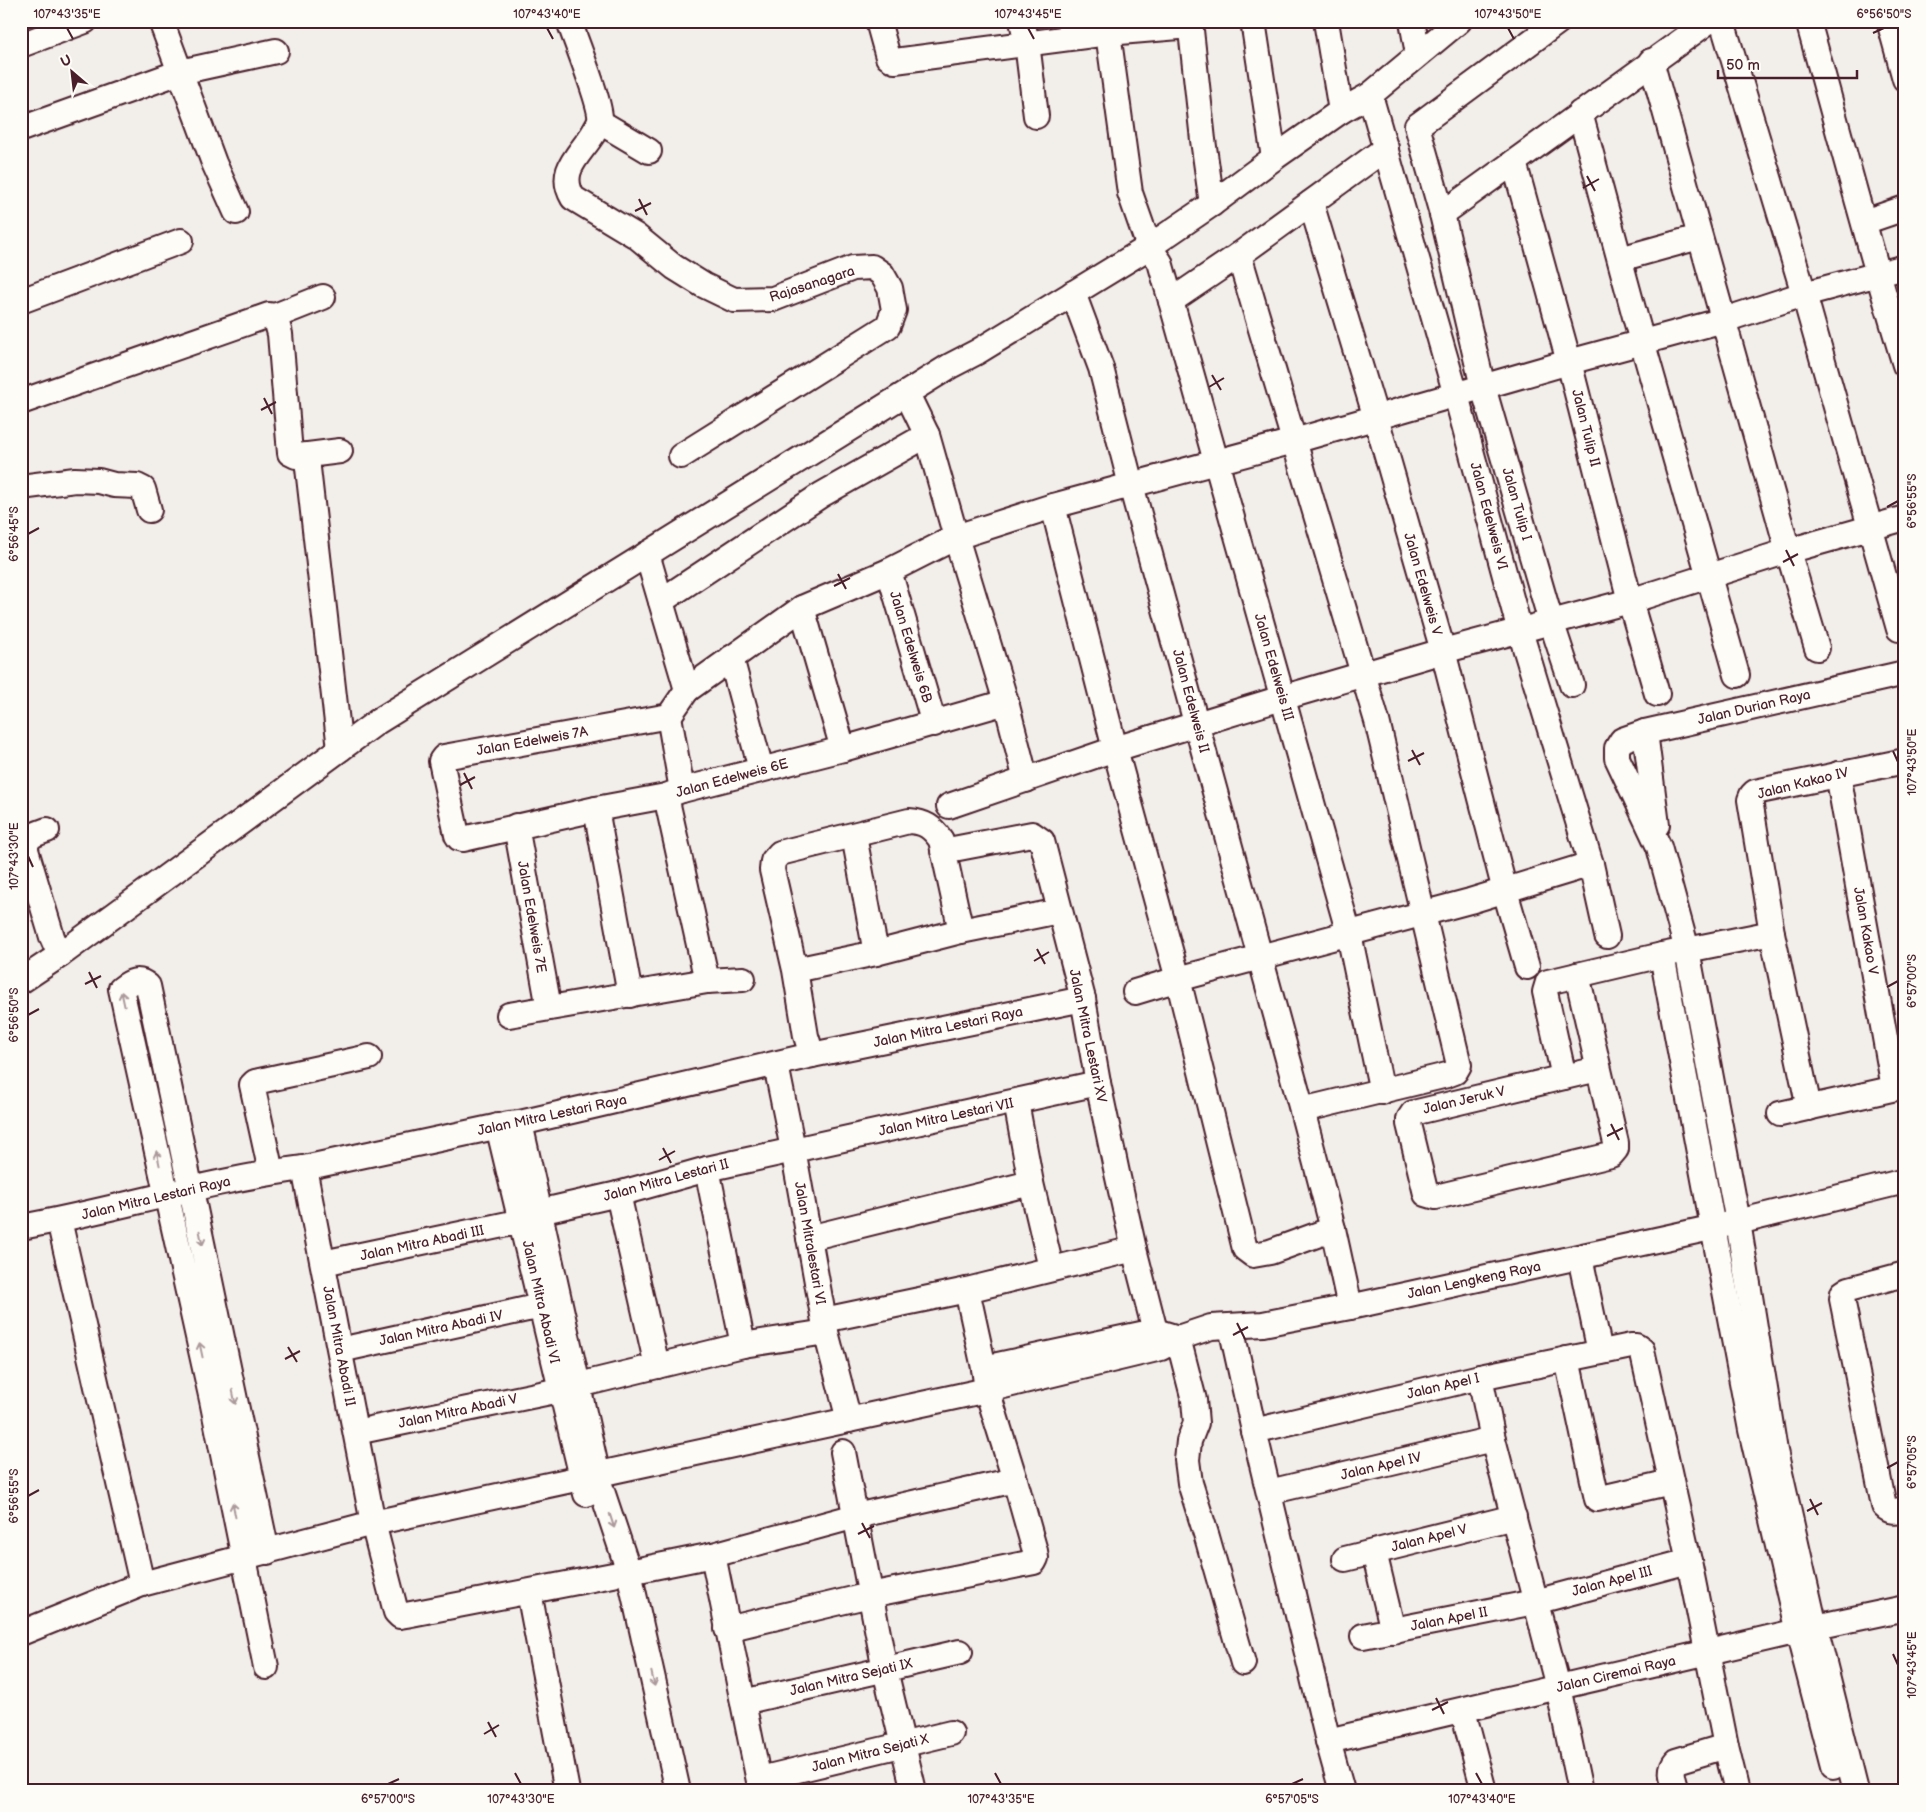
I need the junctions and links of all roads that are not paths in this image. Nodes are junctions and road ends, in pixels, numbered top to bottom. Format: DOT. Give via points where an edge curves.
graph roads {
  1 [pos="85,21"];
  2 [pos="161,21"];
  3 [pos="569,21"];
  4 [pos="878,21"];
  5 [pos="1253,21"];
  6 [pos="1326,21"];
  7 [pos="1412,21"];
  8 [pos="1459,21"];
  9 [pos="1559,21"];
  10 [pos="1709,21"];
  11 [pos="1722,21"];
  12 [pos="1808,21"];
  13 [pos="1889,21"];
  14 [pos="1191,24"];
  15 [pos="1024,32"];
  16 [pos="1108,33"];
  17 [pos="21,44"];
  18 [pos="276,51"];
  19 [pos="1418,54"];
  20 [pos="1652,61"];
  21 [pos="180,72"];
  22 [pos="1905,79"];
  23 [pos="1371,99"];
  24 [pos="1341,111"];
  25 [pos="1580,113"];
  26 [pos="1036,116"];
  27 [pos="600,122"];
  28 [pos="21,129"];
  29 [pos="1384,143"];
  30 [pos="649,151"];
  31 [pos="1274,158"];
  32 [pos="1514,162"];
  33 [pos="1311,203"];
  34 [pos="1212,204"];
  35 [pos="1905,208"];
  36 [pos="236,212"];
  37 [pos="1442,214"];
  38 [pos="1864,222"];
  39 [pos="1699,236"];
  40 [pos="181,241"];
  41 [pos="1154,254"];
  42 [pos="1239,255"];
  43 [pos="1620,259"];
  44 [pos="1905,267"];
  45 [pos="1878,275"];
  46 [pos="1804,294"];
  47 [pos="1170,296"];
  48 [pos="323,297"];
  49 [pos="21,302"];
  50 [pos="1077,305"];
  51 [pos="275,316"];
  52 [pos="1724,320"];
  53 [pos="1643,342"];
  54 [pos="1569,362"];
  55 [pos="1905,365"];
  56 [pos="1470,391"];
  57 [pos="907,394"];
  58 [pos="21,402"];
  59 [pos="1376,418"];
  60 [pos="927,435"];
  61 [pos="1294,441"];
  62 [pos="340,451"];
  63 [pos="308,455"];
  64 [pos="681,456"];
  65 [pos="1216,463"];
  66 [pos="1131,485"];
  67 [pos="21,487"];
  68 [pos="1053,506"];
  69 [pos="149,510"];
  70 [pos="1905,518"];
  71 [pos="1871,528"];
  72 [pos="956,536"];
  73 [pos="1788,552"];
  74 [pos="647,554"];
  75 [pos="889,571"];
  76 [pos="1708,576"];
  77 [pos="661,601"];
  78 [pos="1630,601"];
  79 [pos="802,608"];
  80 [pos="1536,626"];
  81 [pos="1899,629"];
  82 [pos="1818,648"];
  83 [pos="1443,651"];
  84 [pos="731,658"];
  85 [pos="1905,672"];
  86 [pos="1362,675"];
  87 [pos="1737,675"];
  88 [pos="1572,686"];
  89 [pos="687,690"];
  90 [pos="1657,694"];
  91 [pos="1282,698"];
  92 [pos="1006,702"];
  93 [pos="669,716"];
  94 [pos="934,724"];
  95 [pos="1197,724"];
  96 [pos="1644,732"];
  97 [pos="340,749"];
  98 [pos="843,749"];
  99 [pos="1115,749"];
  100 [pos="1905,761"];
  101 [pos="760,769"];
  102 [pos="1838,774"];
  103 [pos="1026,780"];
  104 [pos="674,793"];
  105 [pos="950,806"];
  106 [pos="596,808"];
  107 [pos="516,826"];
  108 [pos="47,830"];
  109 [pos="457,835"];
  110 [pos="854,836"];
  111 [pos="1659,847"];
  112 [pos="943,851"];
  113 [pos="1591,864"];
  114 [pos="1505,891"];
  115 [pos="1059,911"];
  116 [pos="1424,913"];
  117 [pos="961,931"];
  118 [pos="1349,934"];
  119 [pos="1772,934"];
  120 [pos="1607,936"];
  121 [pos="1675,952"];
  122 [pos="876,953"];
  123 [pos="60,955"];
  124 [pos="1260,956"];
  125 [pos="1527,967"];
  126 [pos="795,970"];
  127 [pos="1577,975"];
  128 [pos="743,979"];
  129 [pos="1178,979"];
  130 [pos="21,981"];
  131 [pos="706,982"];
  132 [pos="1135,992"];
  133 [pos="630,994"];
  134 [pos="1083,999"];
  135 [pos="549,1008"];
  136 [pos="509,1015"];
  137 [pos="812,1055"];
  138 [pos="369,1057"];
  139 [pos="776,1065"];
  140 [pos="1598,1069"];
  141 [pos="1564,1077"];
  142 [pos="1098,1083"];
  143 [pos="1899,1087"];
  144 [pos="1382,1092"];
  145 [pos="1016,1102"];
  146 [pos="1809,1108"];
  147 [pos="1302,1110"];
  148 [pos="1780,1114"];
  149 [pos="509,1124"];
  150 [pos="793,1149"];
  151 [pos="304,1168"];
  152 [pos="707,1169"];
  153 [pos="271,1172"];
  154 [pos="1905,1181"];
  155 [pos="1031,1183"];
  156 [pos="191,1190"];
  157 [pos="166,1194"];
  158 [pos="618,1194"];
  159 [pos="530,1216"];
  160 [pos="59,1220"];
  161 [pos="1724,1224"];
  162 [pos="21,1227"];
  163 [pos="1334,1229"];
  164 [pos="808,1238"];
  165 [pos="1134,1249"];
  166 [pos="1580,1257"];
  167 [pos="323,1263"];
  168 [pos="1051,1268"];
  169 [pos="1905,1274"];
  170 [pos="967,1290"];
  171 [pos="543,1307"];
  172 [pos="1350,1307"];
  173 [pos="825,1326"];
  174 [pos="1155,1331"];
  175 [pos="1204,1331"];
  176 [pos="743,1345"];
  177 [pos="340,1350"];
  178 [pos="1600,1352"];
  179 [pos="1567,1359"];
  180 [pos="656,1366"];
  181 [pos="1480,1377"];
  182 [pos="986,1379"];
  183 [pos="569,1387"];
  184 [pos="849,1420"];
  185 [pos="1254,1431"];
  186 [pos="356,1432"];
  187 [pos="1493,1439"];
  188 [pos="843,1452"];
  189 [pos="590,1477"];
  190 [pos="1016,1480"];
  191 [pos="1671,1482"];
  192 [pos="1269,1492"];
  193 [pos="1905,1509"];
  194 [pos="856,1516"];
  195 [pos="1514,1517"];
  196 [pos="373,1523"];
  197 [pos="267,1552"];
  198 [pos="1374,1552"];
  199 [pos="713,1555"];
  200 [pos="244,1557"];
  201 [pos="1345,1559"];
  202 [pos="1689,1561"];
  203 [pos="621,1573"];
  204 [pos="142,1584"];
  205 [pos="529,1592"];
  206 [pos="870,1595"];
  207 [pos="1535,1602"];
  208 [pos="1905,1609"];
  209 [pos="727,1629"];
  210 [pos="1807,1629"];
  211 [pos="1393,1631"];
  212 [pos="21,1633"];
  213 [pos="1364,1636"];
  214 [pos="960,1652"];
  215 [pos="1708,1652"];
  216 [pos="1243,1663"];
  217 [pos="266,1667"];
  218 [pos="885,1670"];
  219 [pos="1558,1687"];
  220 [pos="743,1702"];
  221 [pos="1463,1711"];
  222 [pos="951,1733"];
  223 [pos="1328,1741"];
  224 [pos="904,1745"];
  225 [pos="1726,1746"];
  226 [pos="761,1785"];
  227 [pos="567,1791"];
  228 [pos="662,1791"];
  229 [pos="678,1791"];
  230 [pos="914,1791"];
  231 [pos="1342,1791"];
  232 [pos="1484,1791"];
  233 [pos="1580,1791"];
  234 [pos="1676,1791"];
  235 [pos="1737,1791"];
  236 [pos="1839,1791"];
  237 [pos="1856,1791"];
  1 -- 17 [label="street"];
  2 -- 21 [label="street"];
  3 -- 27 [label="street" via="600,113"];
  4 -- 15 [label="street" via="888,57 895,61"];
  5 -- 31 [label="street"];
  6 -- 24 [label="street"];
  7 -- 19 [label="street"];
  8 -- 19 [label="street"];
  9 -- 37 [label="street" via="1417,126"];
  10 -- 20 [label="street"];
  11 -- 46 [label="street"];
  12 -- 38 [label="street"];
  13 -- 22 [label="street"];
  14 -- 16 [label="street"];
  14 -- 34 [label="street"];
  15 -- 16 [label="street"];
  15 -- 26 [label="street"];
  16 -- 41 [label="street, Jalan Edelweis III" via="1130,193"];
  18 -- 21 [label="street"];
  19 -- 23 [label="street"];
  20 -- 25 [label="street"];
  20 -- 39 [label="street"];
  21 -- 28 [label="street"];
  21 -- 36 [label="street"];
  23 -- 24 [label="street"];
  23 -- 29 [label="street, Jalan Edelweis VI"];
  24 -- 31 [label="street"];
  25 -- 32 [label="street"];
  25 -- 43 [label="street"];
  27 -- 30 [label="street"];
  27 -- 64 [label="street, Rajasanagara" via="568,169 566,181 573,198 636,236 674,267 703,285 734,300 773,299 853,268 872,267 882,274 890,288 894,310 888,326"];
  29 -- 33 [label="street"];
  29 -- 56 [label="street, Jalan Edelweis VI"];
  31 -- 34 [label="street"];
  32 -- 37 [label="street"];
  32 -- 54 [label="street, Jalan Tulip II"];
  33 -- 42 [label="street"];
  33 -- 59 [label="street, Jalan Edelweis V"];
  34 -- 41 [label="street"];
  35 -- 38 [label="street"];
  37 -- 56 [label="street"];
  38 -- 45 [label="street"];
  39 -- 43 [label="street"];
  39 -- 52 [label="street"];
  40 -- 49 [label="street"];
  41 -- 47 [label="street, Jalan Edelweis III"];
  41 -- 50 [label="street"];
  42 -- 47 [label="street"];
  42 -- 61 [label="street"];
  43 -- 53 [label="street"];
  44 -- 45 [label="street"];
  45 -- 46 [label="street"];
  45 -- 55 [label="street"];
  46 -- 52 [label="street"];
  46 -- 71 [label="street"];
  47 -- 65 [label="street, Jalan Edelweis III"];
  48 -- 51 [label="street"];
  50 -- 57 [label="street" via="950,366"];
  50 -- 66 [label="street, Jalan Edelweis II" via="1101,368"];
  51 -- 58 [label="street" via="269,315 198,339"];
  51 -- 63 [label="street" via="280,334 290,453"];
  52 -- 53 [label="street"];
  52 -- 73 [label="street"];
  53 -- 54 [label="street"];
  53 -- 76 [label="street"];
  54 -- 56 [label="street"];
  54 -- 78 [label="street, Jalan Tulip II"];
  56 -- 59 [label="street"];
  56 -- 80 [label="street, Jalan Tulip I"];
  56 -- 80 [label="street, Jalan Edelweis VI"];
  57 -- 60 [label="street"];
  57 -- 74 [label="street"];
  59 -- 61 [label="street"];
  59 -- 83 [label="street, Jalan Edelweis V"];
  60 -- 72 [label="street"];
  60 -- 77 [label="street" via="821,495"];
  61 -- 65 [label="street"];
  61 -- 86 [label="street"];
  62 -- 63 [label="street"];
  63 -- 97 [label="street"];
  65 -- 66 [label="street"];
  65 -- 91 [label="street, Jalan Edelweis III"];
  66 -- 68 [label="street"];
  66 -- 95 [label="street, Jalan Edelweis II"];
  67 -- 69 [label="street" via="75,480 137,486 143,489"];
  68 -- 72 [label="street"];
  68 -- 99 [label="street"];
  70 -- 71 [label="street"];
  71 -- 73 [label="street"];
  71 -- 81 [label="street"];
  72 -- 75 [label="street"];
  72 -- 92 [label="street"];
  73 -- 76 [label="street"];
  73 -- 82 [label="street"];
  74 -- 77 [label="street"];
  74 -- 97 [label="street" via="377,722"];
  75 -- 79 [label="street"];
  75 -- 94 [label="street, Jalan Edelweis 6B"];
  76 -- 78 [label="street"];
  76 -- 87 [label="street"];
  77 -- 89 [label="street"];
  78 -- 80 [label="street"];
  78 -- 90 [label="street, Jalan Tulip II"];
  79 -- 84 [label="street"];
  79 -- 98 [label="street"];
  80 -- 83 [label="street"];
  80 -- 88 [label="street"];
  80 -- 113 [label="street, Jalan Edelweis VI"];
  83 -- 86 [label="street"];
  83 -- 114 [label="street, Jalan Edelweis V"];
  84 -- 89 [label="street"];
  84 -- 101 [label="street"];
  85 -- 96 [label="street, Jalan Durian Raya"];
  86 -- 91 [label="street"];
  86 -- 116 [label="street"];
  89 -- 93 [label="street"];
  91 -- 95 [label="street"];
  91 -- 118 [label="street, Jalan Edelweis III"];
  92 -- 94 [label="street, Jalan Edelweis 6E"];
  92 -- 103 [label="street"];
  93 -- 104 [label="street"];
  93 -- 109 [label="street, Jalan Edelweis 7A" via="444,757 441,761"];
  94 -- 98 [label="street, Jalan Edelweis 6E"];
  95 -- 99 [label="street"];
  95 -- 124 [label="street, Jalan Edelweis II"];
  96 -- 111 [label="street"];
  96 -- 111 [label="street, Jalan Durian Raya" via="1622,740 1617,748 1617,758"];
  97 -- 123 [label="street"];
  98 -- 101 [label="street, Jalan Edelweis 6E"];
  99 -- 103 [label="street"];
  99 -- 129 [label="street"];
  100 -- 102 [label="street, Jalan Kakao IV"];
  101 -- 104 [label="street, Jalan Edelweis 6E"];
  102 -- 119 [label="street, Jalan Kakao IV" via="1752,795 1750,800"];
  102 -- 143 [label="street, Jalan Kakao V"];
  103 -- 105 [label="street"];
  104 -- 106 [label="street, Jalan Edelweis 6E"];
  104 -- 131 [label="street"];
  106 -- 107 [label="street, Jalan Edelweis 6E"];
  106 -- 133 [label="street"];
  107 -- 109 [label="street, Jalan Edelweis 6E" via="463,839"];
  107 -- 135 [label="street, Jalan Edelweis 7E"];
  108 -- 123 [label="street" via="27,839 26,850"];
  110 -- 112 [label="street" via="921,822 933,828 941,840"];
  110 -- 122 [label="street"];
  110 -- 126 [label="street" via="780,853 773,861 772,870"];
  111 -- 121 [label="street"];
  112 -- 115 [label="street, Jalan Mitra Lestari XV" via="1011,837 1038,836 1042,841"];
  112 -- 117 [label="street"];
  113 -- 114 [label="street"];
  113 -- 120 [label="street, Jalan Edelweis VI"];
  114 -- 116 [label="street"];
  114 -- 125 [label="street, Jalan Edelweis V"];
  115 -- 117 [label="street"];
  115 -- 134 [label="street, Jalan Mitra Lestari XV"];
  116 -- 118 [label="street"];
  116 -- 144 [label="street" via="1459,1065 1454,1072"];
  117 -- 122 [label="street"];
  118 -- 124 [label="street"];
  118 -- 144 [label="street, Jalan Edelweis III"];
  119 -- 121 [label="street"];
  119 -- 146 [label="street"];
  121 -- 127 [label="street"];
  121 -- 161 [label="street"];
  122 -- 126 [label="street"];
  123 -- 130 [label="street"];
  124 -- 129 [label="street"];
  124 -- 147 [label="street, Jalan Edelweis II"];
  126 -- 137 [label="street"];
  127 -- 140 [label="street"];
  127 -- 141 [label="street" via="1548,982 1545,986"];
  128 -- 131 [label="street"];
  129 -- 132 [label="street"];
  129 -- 163 [label="street" via="1244,1249 1253,1255 1270,1252"];
  131 -- 133 [label="street"];
  133 -- 135 [label="street"];
  134 -- 137 [label="street, Jalan Mitra Lestari Raya"];
  134 -- 142 [label="street, Jalan Mitra Lestari XV"];
  135 -- 136 [label="street"];
  137 -- 139 [label="street, Jalan Mitra Lestari Raya"];
  138 -- 153 [label="street" via="252,1085"];
  139 -- 149 [label="street, Jalan Mitra Lestari Raya"];
  139 -- 150 [label="street, Jalan Mitralestari VI"];
  140 -- 141 [label="street, Jalan Jeruk V"];
  140 -- 141 [label="street, Jalan Jeruk V" via="1616,1142 1616,1149 1611,1155 1436,1197 1426,1194 1409,1124 1413,1113"];
  142 -- 145 [label="street, Jalan Mitra Lestari VII"];
  142 -- 165 [label="street, Jalan Mitra Lestari XV"];
  143 -- 146 [label="street"];
  144 -- 147 [label="street"];
  145 -- 150 [label="street, Jalan Mitra Lestari VII"];
  145 -- 155 [label="street"];
  146 -- 148 [label="street"];
  147 -- 163 [label="street, Jalan Edelweis II"];
  149 -- 151 [label="street, Jalan Mitra Lestari Raya"];
  149 -- 159 [label="street"];
  150 -- 152 [label="street, Jalan Mitra Lestari II"];
  150 -- 164 [label="street, Jalan Mitralestari VI"];
  151 -- 153 [label="street, Jalan Mitra Lestari Raya"];
  151 -- 167 [label="street, Jalan Mitra Abadi II"];
  152 -- 158 [label="street, Jalan Mitra Lestari II"];
  152 -- 176 [label="street"];
  153 -- 156 [label="street, Jalan Mitra Lestari Raya"];
  154 -- 161 [label="street, Jalan Lengkeng Raya"];
  155 -- 164 [label="street"];
  155 -- 168 [label="street"];
  156 -- 157 [label="street, Jalan Mitra Lestari Raya"];
  157 -- 156 [label="street, one-way" via="121,989 135,981 143,981 148,986"];
  156 -- 197 [label="street, one-way"];
  157 -- 160 [label="street, Jalan Mitra Lestari Raya"];
  200 -- 157 [label="street, one-way"];
  158 -- 159 [label="street, Jalan Mitra Lestari II"];
  158 -- 180 [label="street"];
  159 -- 167 [label="street, Jalan Mitra Abadi III"];
  159 -- 171 [label="street, Jalan Mitra Abadi VI"];
  159 -- 183 [label="street"];
  160 -- 162 [label="street, Jalan Mitra Lestari Raya"];
  160 -- 204 [label="street"];
  161 -- 166 [label="street, Jalan Lengkeng Raya"];
  161 -- 210 [label="street" via="1751,1430"];
  163 -- 172 [label="street, Jalan Edelweis II"];
  164 -- 173 [label="street, Jalan Mitralestari VI"];
  165 -- 168 [label="street, Jalan Mitra Abadi V"];
  165 -- 174 [label="street, Jalan Mitra Lestari XV"];
  166 -- 172 [label="street, Jalan Lengkeng Raya"];
  166 -- 178 [label="street"];
  167 -- 177 [label="street, Jalan Mitra Abadi II"];
  168 -- 170 [label="street, Jalan Mitra Abadi V"];
  169 -- 193 [label="street" via="1849,1289 1842,1299 1884,1506 1894,1512"];
  170 -- 173 [label="street, Jalan Mitra Abadi V"];
  170 -- 182 [label="street"];
  171 -- 177 [label="street, Jalan Mitra Abadi IV"];
  171 -- 183 [label="street, Jalan Mitra Abadi VI"];
  172 -- 175 [label="street, Jalan Lengkeng Raya"];
  173 -- 176 [label="street, Jalan Mitra Abadi V"];
  173 -- 184 [label="street, Jalan Mitralestari VI"];
  174 -- 175 [label="street"];
  174 -- 182 [label="street"];
  175 -- 182 [label="street" via="1162,1348"];
  175 -- 185 [label="street"];
  175 -- 216 [label="street" via="1194,1400 1196,1423 1189,1441 1187,1460 1190,1483"];
  176 -- 180 [label="street, Jalan Mitra Abadi V"];
  177 -- 186 [label="street, Jalan Mitra Abadi II"];
  178 -- 179 [label="street, Jalan Apel I"];
  178 -- 191 [label="street, Jalan Apel I" via="1631,1346 1642,1350"];
  179 -- 181 [label="street, Jalan Apel I"];
  179 -- 191 [label="street" via="1597,1499"];
  180 -- 183 [label="street, Jalan Mitra Abadi V"];
  181 -- 185 [label="street, Jalan Apel I"];
  181 -- 187 [label="street"];
  182 -- 184 [label="street"];
  182 -- 190 [label="street"];
  183 -- 186 [label="street, Jalan Mitra Abadi V"];
  183 -- 189 [label="street"];
  184 -- 189 [label="street"];
  185 -- 192 [label="street"];
  186 -- 196 [label="street, Jalan Mitra Abadi II"];
  187 -- 192 [label="street, Jalan Apel IV"];
  187 -- 195 [label="street"];
  188 -- 194 [label="street"];
  189 -- 196 [label="street"];
  189 -- 203 [label="street"];
  190 -- 194 [label="street"];
  190 -- 206 [label="street" via="1036,1551 1034,1562"];
  191 -- 202 [label="street, Jalan Apel I"];
  192 -- 223 [label="street"];
  194 -- 199 [label="street"];
  194 -- 206 [label="street"];
  195 -- 198 [label="street, Jalan Apel V"];
  195 -- 207 [label="street"];
  196 -- 197 [label="street"];
  196 -- 205 [label="street, Jalan Mitra Abadi II" via="396,1612 400,1616"];
  197 -- 200 [label="street"];
  198 -- 201 [label="street, Jalan Apel V"];
  198 -- 211 [label="street"];
  199 -- 203 [label="street"];
  199 -- 209 [label="street"];
  200 -- 204 [label="street"];
  200 -- 217 [label="street"];
  202 -- 207 [label="street, Jalan Apel III"];
  202 -- 215 [label="street, Jalan Apel I"];
  203 -- 205 [label="street"];
  203 -- 228 [label="street"];
  203 -- 229 [label="street, one-way"];
  204 -- 212 [label="street"];
  205 -- 227 [label="street"];
  206 -- 209 [label="street"];
  206 -- 218 [label="street"];
  207 -- 211 [label="street, Jalan Apel II"];
  207 -- 219 [label="street"];
  208 -- 210 [label="street, Jalan Ciremai Raya"];
  209 -- 220 [label="street"];
  210 -- 215 [label="street, Jalan Ciremai Raya"];
  210 -- 236 [label="street"];
  210 -- 237 [label="street"];
  211 -- 213 [label="street, Jalan Apel II"];
  214 -- 218 [label="street, Jalan Mitra Sejati IX"];
  215 -- 219 [label="street, Jalan Ciremai Raya"];
  215 -- 225 [label="street, Jalan Apel I"];
  218 -- 220 [label="street, Jalan Mitra Sejati IX"];
  218 -- 224 [label="street"];
  219 -- 221 [label="street, Jalan Ciremai Raya"];
  219 -- 233 [label="street"];
  220 -- 226 [label="street"];
  221 -- 223 [label="street, Jalan Ciremai Raya"];
  221 -- 232 [label="street"];
  222 -- 224 [label="street, Jalan Mitra Sejati X"];
  223 -- 231 [label="street"];
  224 -- 226 [label="street, Jalan Mitra Sejati X"];
  224 -- 230 [label="street"];
  225 -- 234 [label="street" via="1676,1761 1671,1772"];
  225 -- 235 [label="street, Jalan Apel I"];
}
